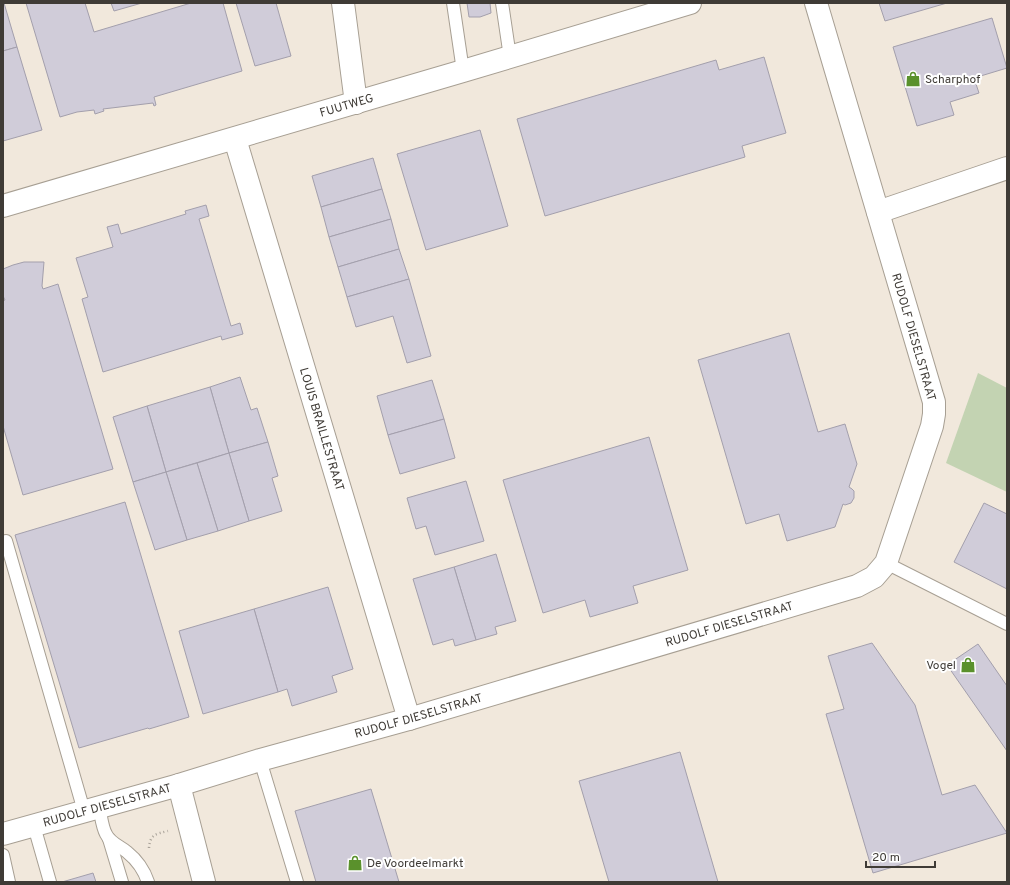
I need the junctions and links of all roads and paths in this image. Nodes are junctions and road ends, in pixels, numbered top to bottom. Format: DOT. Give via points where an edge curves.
graph roads {
  1 [pos="343,3"];
  2 [pos="453,3"];
  3 [pos="502,3"];
  4 [pos="690,3"];
  5 [pos="816,3"];
  6 [pos="510,58"];
  7 [pos="463,72"];
  8 [pos="356,103"];
  9 [pos="234,138"];
  10 [pos="1007,168"];
  11 [pos="3,206"];
  12 [pos="878,212"];
  13 [pos="6,541"];
  14 [pos="886,563"];
  15 [pos="1007,624"];
  16 [pos="409,719"];
  17 [pos="260,760"];
  18 [pos="179,785"];
  19 [pos="92,809"];
  20 [pos="34,826"];
  21 [pos="190,827"];
  22 [pos="3,834"];
  23 [pos="109,839"];
  24 [pos="149,851"];
  25 [pos="3,855"];
  26 [pos="9,882"];
  27 [pos="50,882"];
  28 [pos="122,882"];
  29 [pos="148,882"];
  30 [pos="204,882"];
  31 [pos="297,882"];
  1 -- 8 [label="street"];
  2 -- 7 [label="lane"];
  3 -- 6 [label="lane"];
  4 -- 6 [label="street, FUUTWEG"];
  5 -- 12 [label="street, RUDOLF DIESELSTRAAT"];
  6 -- 7 [label="street, FUUTWEG"];
  7 -- 8 [label="street, FUUTWEG"];
  8 -- 9 [label="street, FUUTWEG"];
  9 -- 11 [label="street, FUUTWEG"];
  9 -- 16 [label="street, LOUIS BRAILLESTRAAT"];
  10 -- 12 [label="street"];
  12 -- 14 [label="street, RUDOLF DIESELSTRAAT" via="934,402 932,426"];
  13 -- 19 [label="lane"];
  14 -- 15 [label="lane"];
  14 -- 16 [label="street, RUDOLF DIESELSTRAAT" via="874,577 857,586"];
  16 -- 17 [label="street, RUDOLF DIESELSTRAAT"];
  17 -- 18 [label="street, RUDOLF DIESELSTRAAT"];
  17 -- 31 [label="lane"];
  18 -- 19 [label="street, RUDOLF DIESELSTRAAT"];
  18 -- 21 [label="street"];
  19 -- 20 [label="street, RUDOLF DIESELSTRAAT"];
  19 -- 23 [label="lane"];
  20 -- 22 [label="street, RUDOLF DIESELSTRAAT"];
  20 -- 27 [label="lane"];
  21 -- 24 [label="path" via="156,833 150,840"];
  21 -- 30 [label="street"];
  23 -- 28 [label="lane"];
  23 -- 29 [label="lane" via="138,862"];
  25 -- 26 [label="lane"];
}
